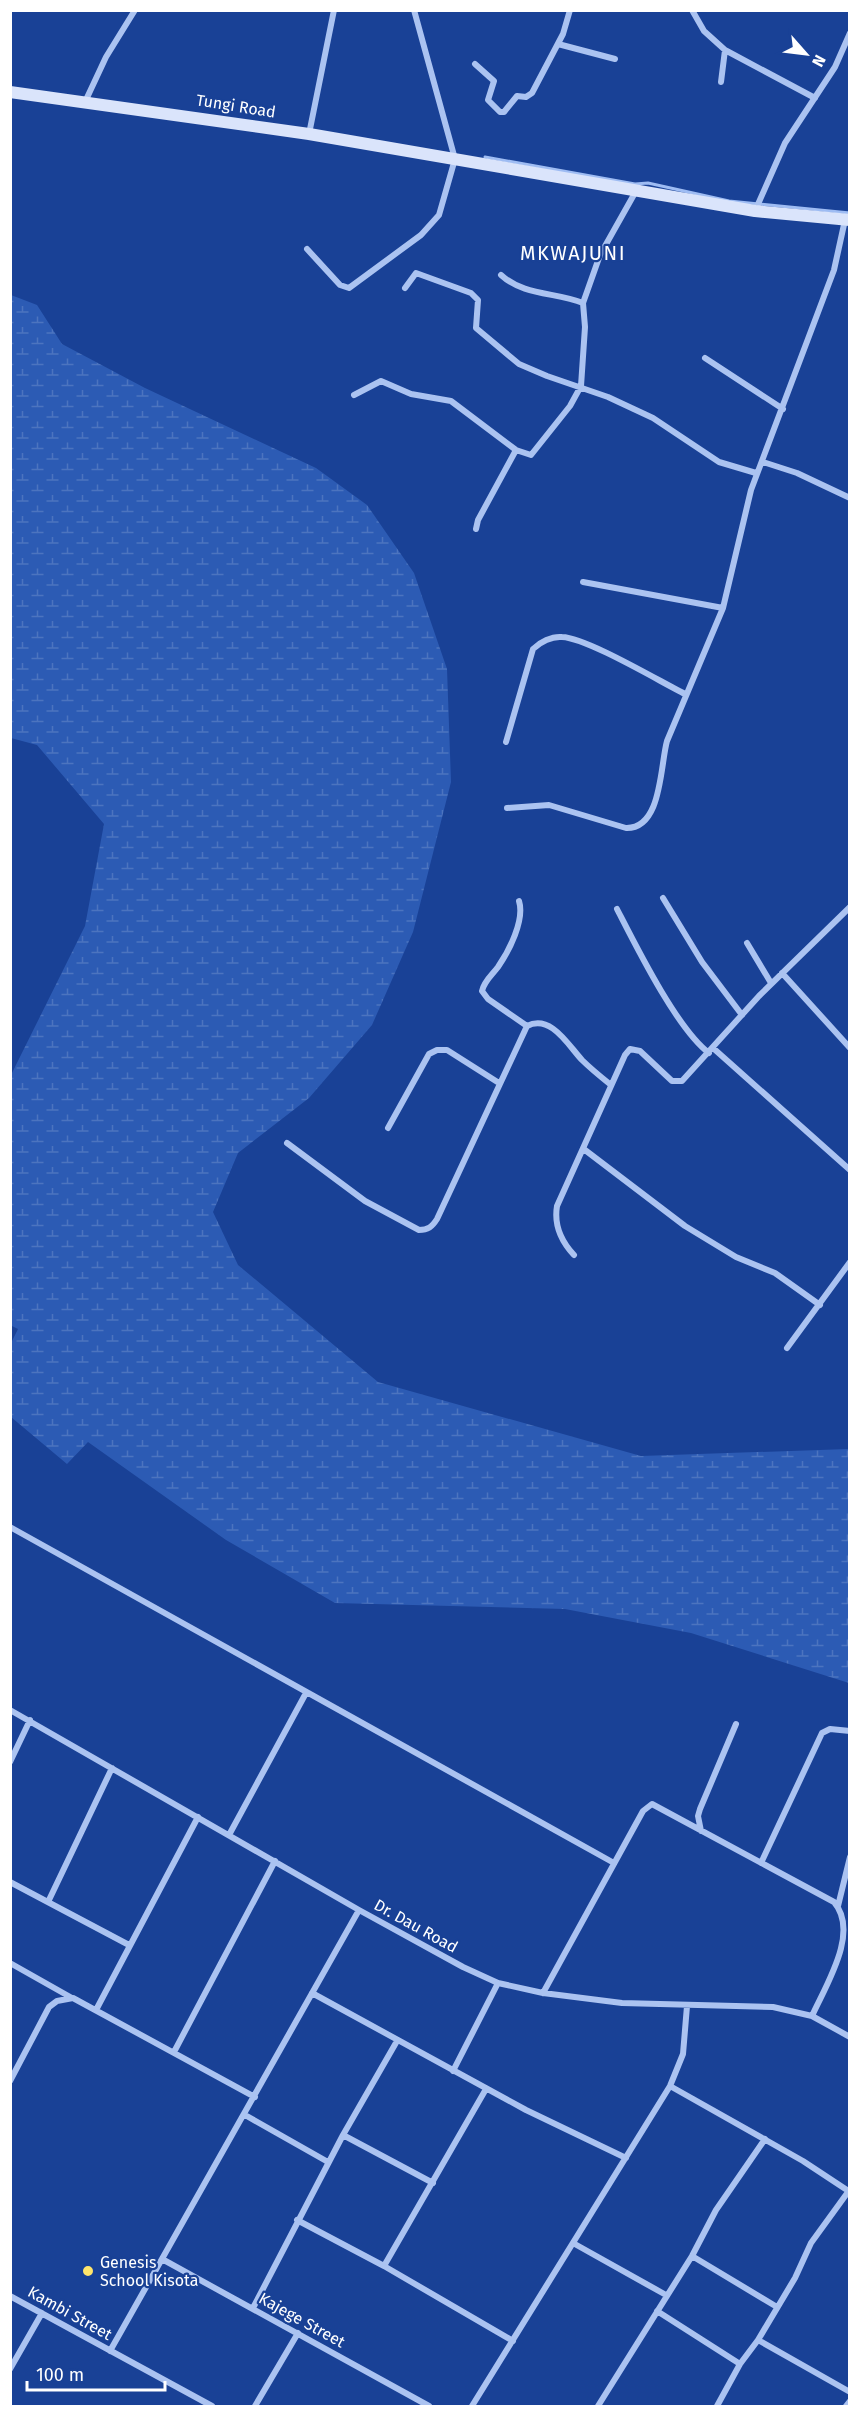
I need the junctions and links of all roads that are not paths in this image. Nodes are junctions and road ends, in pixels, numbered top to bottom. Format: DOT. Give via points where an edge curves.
graph roads {
  1 [pos="135,10"];
  2 [pos="334,10"];
  3 [pos="414,10"];
  4 [pos="570,10"];
  5 [pos="692,10"];
  6 [pos="849,33"];
  7 [pos="558,44"];
  8 [pos="725,50"];
  9 [pos="615,59"];
  10 [pos="476,64"];
  11 [pos="721,82"];
  12 [pos="10,92"];
  13 [pos="814,98"];
  14 [pos="85,102"];
  15 [pos="309,134"];
  16 [pos="455,159"];
  17 [pos="636,191"];
  18 [pos="755,212"];
  19 [pos="848,220"];
  20 [pos="307,249"];
  21 [pos="501,275"];
  22 [pos="405,288"];
  23 [pos="583,303"];
  24 [pos="705,358"];
  25 [pos="581,386"];
  26 [pos="354,395"];
  27 [pos="783,409"];
  28 [pos="516,450"];
  29 [pos="763,462"];
  30 [pos="756,473"];
  31 [pos="849,498"];
  32 [pos="476,529"];
  33 [pos="583,582"];
  34 [pos="723,608"];
  35 [pos="685,694"];
  36 [pos="506,742"];
  37 [pos="507,808"];
  38 [pos="663,898"];
  39 [pos="519,901"];
  40 [pos="849,907"];
  41 [pos="617,909"];
  42 [pos="747,943"];
  43 [pos="782,973"];
  44 [pos="771,983"];
  45 [pos="742,1015"];
  46 [pos="527,1026"];
  47 [pos="849,1048"];
  48 [pos="711,1050"];
  49 [pos="499,1083"];
  50 [pos="611,1085"];
  51 [pos="388,1128"];
  52 [pos="287,1143"];
  53 [pos="585,1150"];
  54 [pos="849,1170"];
  55 [pos="573,1255"];
  56 [pos="849,1263"];
  57 [pos="820,1305"];
  58 [pos="788,1348"];
  59 [pos="10,1527"];
  60 [pos="306,1693"];
  61 [pos="10,1710"];
  62 [pos="30,1720"];
  63 [pos="736,1724"];
  64 [pos="849,1731"];
  65 [pos="10,1762"];
  66 [pos="112,1768"];
  67 [pos="198,1816"];
  68 [pos="701,1831"];
  69 [pos="229,1834"];
  70 [pos="849,1857"];
  71 [pos="275,1861"];
  72 [pos="614,1863"];
  73 [pos="761,1863"];
  74 [pos="10,1882"];
  75 [pos="49,1900"];
  76 [pos="838,1906"];
  77 [pos="359,1910"];
  78 [pos="129,1945"];
  79 [pos="10,1963"];
  80 [pos="498,1983"];
  81 [pos="312,1993"];
  82 [pos="543,1993"];
  83 [pos="73,1998"];
  84 [pos="687,2007"];
  85 [pos="96,2010"];
  86 [pos="812,2016"];
  87 [pos="849,2037"];
  88 [pos="397,2041"];
  89 [pos="174,2052"];
  90 [pos="453,2071"];
  91 [pos="10,2081"];
  92 [pos="670,2086"];
  93 [pos="486,2089"];
  94 [pos="255,2097"];
  95 [pos="245,2115"];
  96 [pos="343,2135"];
  97 [pos="765,2139"];
  98 [pos="626,2158"];
  99 [pos="328,2162"];
  100 [pos="433,2183"];
  101 [pos="849,2192"];
  102 [pos="297,2220"];
  103 [pos="573,2243"];
  104 [pos="692,2256"];
  105 [pos="162,2259"];
  106 [pos="384,2266"];
  107 [pos="666,2295"];
  108 [pos="10,2296"];
  109 [pos="777,2307"];
  110 [pos="253,2308"];
  111 [pos="657,2311"];
  112 [pos="42,2313"];
  113 [pos="298,2333"];
  114 [pos="758,2340"];
  115 [pos="513,2341"];
  116 [pos="110,2350"];
  117 [pos="740,2364"];
  118 [pos="10,2368"];
  119 [pos="849,2392"];
  120 [pos="849,2401"];
  121 [pos="474,2404"];
  122 [pos="212,2406"];
  123 [pos="255,2406"];
  124 [pos="429,2406"];
  125 [pos="484,2406"];
  126 [pos="598,2406"];
  127 [pos="717,2406"];
  128 [pos="846,2406"];
  1 -- 14 [label="street" via="106,57"];
  2 -- 15 [label="street"];
  3 -- 16 [label="street"];
  4 -- 7 [label="street"];
  5 -- 8 [label="street" via="704,31"];
  6 -- 13 [label="street" via="835,67"];
  7 -- 9 [label="street"];
  7 -- 10 [label="street" via="532,93 517,96 502,113 488,100 494,81"];
  8 -- 11 [label="street"];
  8 -- 13 [label="street"];
  12 -- 14 [label="main road, Tungi Road"];
  13 -- 18 [label="street" via="784,143"];
  14 -- 15 [label="main road, Tungi Road"];
  15 -- 16 [label="main road, Tungi Road"];
  16 -- 17 [label="main road, Tungi Road"];
  16 -- 20 [label="street" via="439,215 421,235 357,285 345,289"];
  17 -- 18 [label="main road, Tungi Road"];
  17 -- 23 [label="street" via="600,255"];
  18 -- 19 [label="main road, Tungi Road"];
  19 -- 27 [label="street" via="834,270"];
  21 -- 23 [label="street" via="524,288"];
  22 -- 25 [label="street" via="416,273 471,292 478,300 476,328 486,339 519,364"];
  23 -- 25 [label="street"];
  24 -- 27 [label="street"];
  25 -- 28 [label="street" via="533,453 525,455"];
  25 -- 30 [label="street" via="653,418 719,462"];
  26 -- 28 [label="street" via="381,381 411,394 443,398 467,411"];
  27 -- 29 [label="street"];
  28 -- 32 [label="street"];
  29 -- 30 [label="street"];
  29 -- 31 [label="street"];
  30 -- 34 [label="street"];
  33 -- 34 [label="street"];
  34 -- 35 [label="street"];
  35 -- 36 [label="street" via="581,643 553,638 533,649"];
  35 -- 37 [label="street" via="661,761 660,788 653,807 636,828 549,805"];
  38 -- 45 [label="street" via="702,962"];
  39 -- 46 [label="street" via="521,914 515,931 482,991"];
  40 -- 43 [label="street"];
  41 -- 48 [label="street" via="695,1041"];
  42 -- 44 [label="street"];
  43 -- 44 [label="street"];
  43 -- 47 [label="street"];
  44 -- 45 [label="street"];
  45 -- 48 [label="street"];
  46 -- 49 [label="street"];
  46 -- 50 [label="street" via="543,1023 558,1031 584,1062"];
  48 -- 50 [label="street" via="688,1077 678,1082 672,1081 640,1051 630,1049"];
  48 -- 54 [label="street"];
  49 -- 51 [label="street" via="447,1050 438,1050 429,1054"];
  49 -- 52 [label="street" via="437,1219 426,1230 419,1230 365,1201"];
  50 -- 53 [label="street"];
  53 -- 55 [label="street" via="557,1206 562,1238"];
  53 -- 57 [label="street" via="685,1226 736,1257 775,1273"];
  56 -- 57 [label="street"];
  57 -- 58 [label="street"];
  59 -- 60 [label="street"];
  60 -- 69 [label="street"];
  60 -- 72 [label="street"];
  61 -- 62 [label="street, Dr. Dau Road"];
  62 -- 65 [label="street"];
  62 -- 66 [label="street, Dr. Dau Road"];
  63 -- 68 [label="street" via="699,1809"];
  64 -- 73 [label="street" via="830,1729 822,1733"];
  66 -- 67 [label="street, Dr. Dau Road"];
  66 -- 75 [label="street"];
  67 -- 69 [label="street, Dr. Dau Road"];
  67 -- 78 [label="street"];
  68 -- 72 [label="street" via="649,1804"];
  68 -- 73 [label="street"];
  69 -- 71 [label="street, Dr. Dau Road"];
  70 -- 76 [label="street"];
  71 -- 77 [label="street, Dr. Dau Road"];
  71 -- 89 [label="street"];
  72 -- 82 [label="street"];
  73 -- 76 [label="street"];
  74 -- 75 [label="street"];
  75 -- 78 [label="street"];
  76 -- 86 [label="street" via="846,1920 842,1950"];
  77 -- 80 [label="street, Dr. Dau Road"];
  77 -- 81 [label="street"];
  78 -- 85 [label="street"];
  79 -- 83 [label="street"];
  80 -- 82 [label="street, Dr. Dau Road"];
  80 -- 90 [label="street"];
  81 -- 88 [label="street"];
  81 -- 94 [label="street"];
  82 -- 84 [label="street, Dr. Dau Road"];
  83 -- 85 [label="street"];
  83 -- 91 [label="street" via="49,2007"];
  84 -- 86 [label="street, Dr. Dau Road" via="773,2007"];
  84 -- 92 [label="street" via="682,2054"];
  85 -- 89 [label="street"];
  86 -- 87 [label="street, Dr. Dau Road"];
  88 -- 90 [label="street"];
  88 -- 96 [label="street"];
  89 -- 94 [label="street"];
  90 -- 93 [label="street"];
  92 -- 97 [label="street"];
  92 -- 98 [label="street"];
  93 -- 98 [label="street"];
  93 -- 100 [label="street"];
  94 -- 95 [label="street"];
  95 -- 99 [label="street"];
  95 -- 105 [label="street"];
  96 -- 99 [label="street"];
  96 -- 100 [label="street"];
  97 -- 101 [label="street"];
  97 -- 104 [label="street" via="716,2210"];
  98 -- 103 [label="street"];
  99 -- 102 [label="street"];
  100 -- 106 [label="street"];
  101 -- 109 [label="street" via="812,2243"];
  102 -- 106 [label="street"];
  102 -- 110 [label="street"];
  103 -- 107 [label="street"];
  103 -- 115 [label="street"];
  104 -- 107 [label="street"];
  104 -- 109 [label="street"];
  105 -- 110 [label="street, Kajege Street"];
  105 -- 116 [label="street"];
  106 -- 115 [label="street"];
  107 -- 111 [label="street"];
  108 -- 112 [label="street, Kambi Street"];
  109 -- 114 [label="street"];
  110 -- 113 [label="street, Kajege Street"];
  111 -- 117 [label="street"];
  111 -- 126 [label="street"];
  112 -- 116 [label="street, Kambi Street"];
  112 -- 118 [label="street"];
  113 -- 123 [label="street"];
  113 -- 124 [label="street, Kajege Street"];
  114 -- 117 [label="street"];
  114 -- 119 [label="street"];
  115 -- 121 [label="street"];
  116 -- 122 [label="street, Kambi Street"];
  117 -- 127 [label="street"];
  120 -- 128 [label="street"];
  121 -- 125 [label="street"];
}
